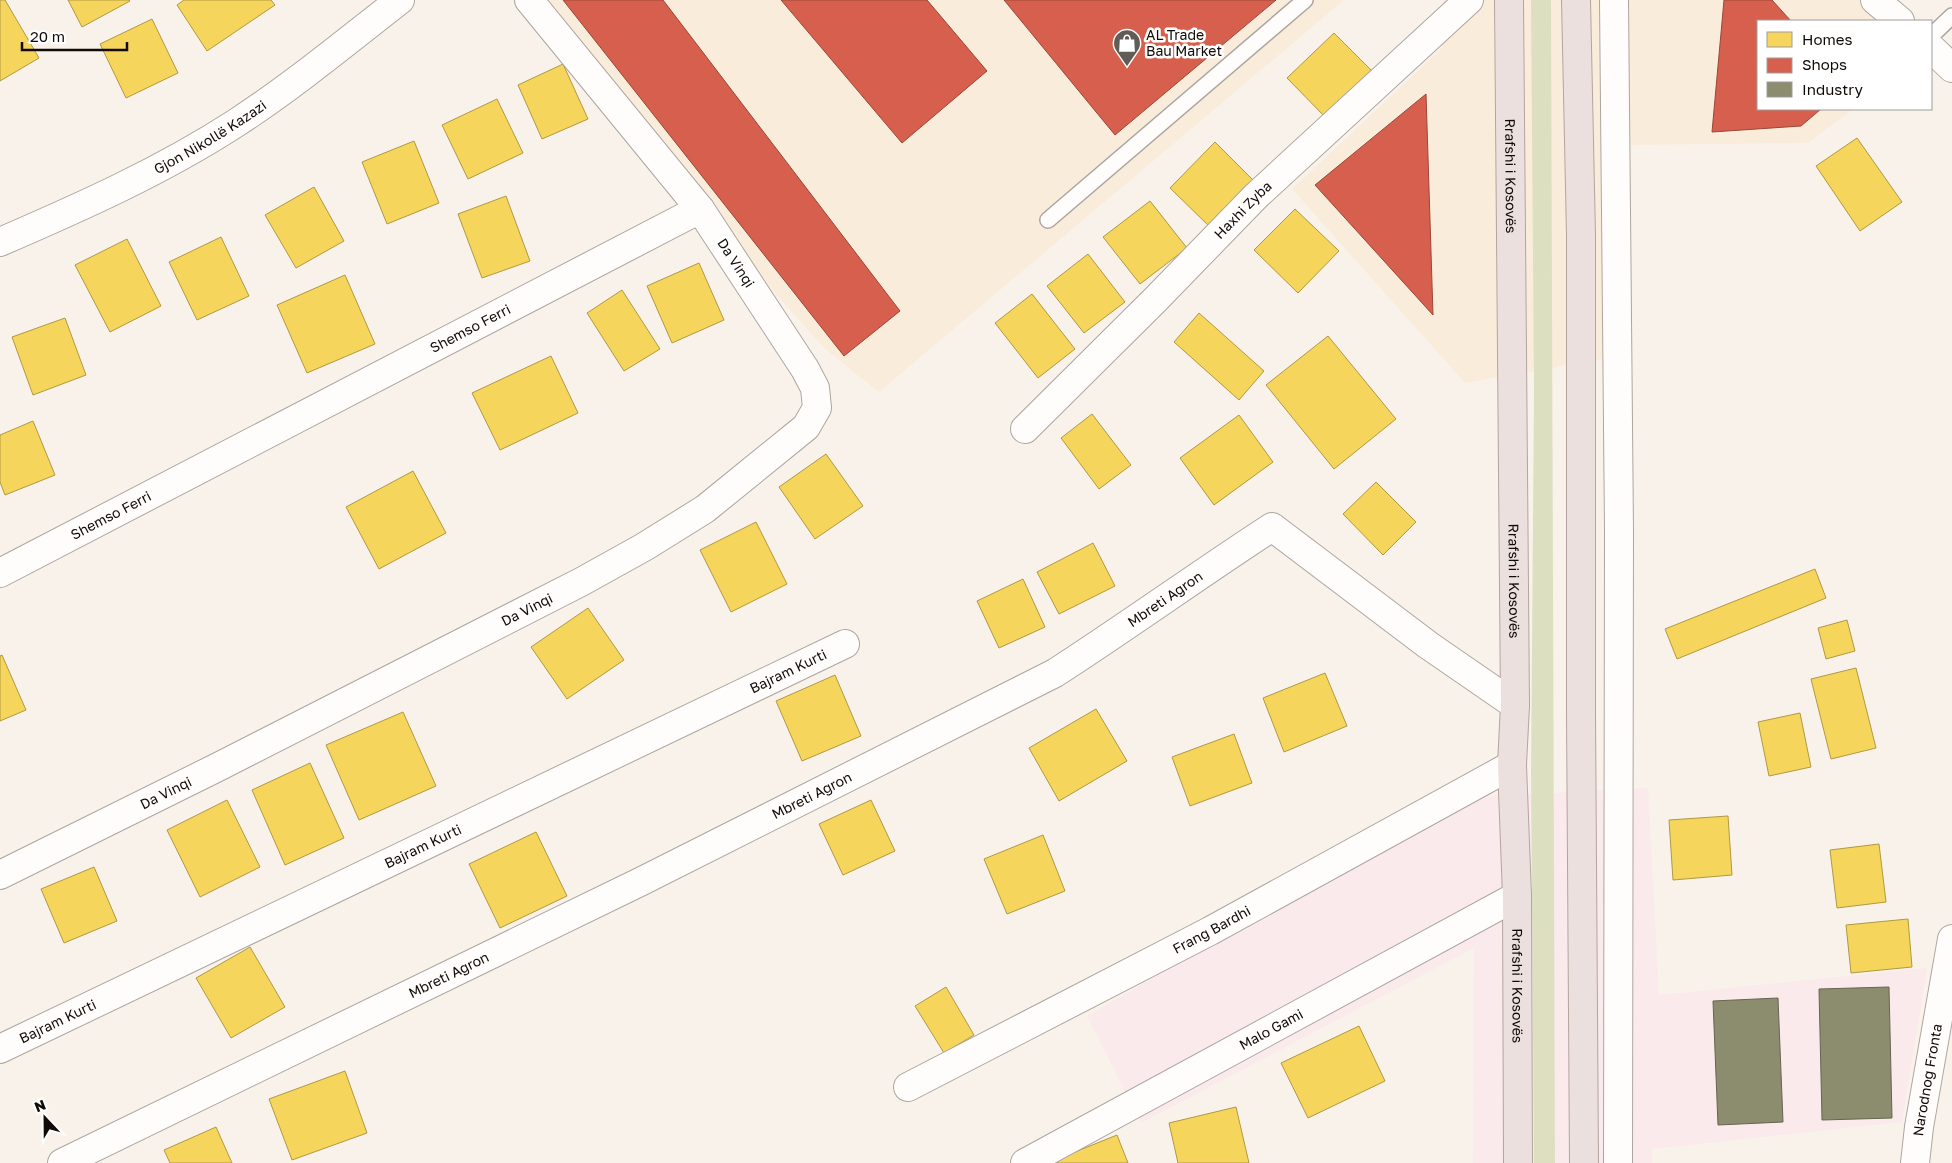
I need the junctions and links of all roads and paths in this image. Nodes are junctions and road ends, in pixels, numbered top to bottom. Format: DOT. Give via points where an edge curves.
graph roads {
  1 [pos="400,0"];
  2 [pos="529,0"];
  3 [pos="1305,0"];
  4 [pos="1469,0"];
  5 [pos="1509,0"];
  6 [pos="1576,0"];
  7 [pos="1614,0"];
  8 [pos="1875,0"];
  9 [pos="1952,16"];
  10 [pos="1899,20"];
  11 [pos="1932,35"];
  12 [pos="1932,49"];
  13 [pos="1952,68"];
  14 [pos="700,210"];
  15 [pos="1048,220"];
  16 [pos="0,242"];
  17 [pos="1025,429"];
  18 [pos="0,573"];
  19 [pos="845,644"];
  20 [pos="1515,705"];
  21 [pos="1512,765"];
  22 [pos="0,875"];
  23 [pos="1517,896"];
  24 [pos="1952,939"];
  25 [pos="0,1049"];
  26 [pos="908,1087"];
  27 [pos="62,1163"];
  28 [pos="1025,1163"];
  29 [pos="1518,1163"];
  30 [pos="1584,1163"];
  31 [pos="1618,1163"];
  32 [pos="1915,1163"];
  1 -- 16 [label="street, Gjon Nikollë Kazazi" via="236,122 159,168"];
  2 -- 14 [label="street"];
  3 -- 15 [label="lane"];
  4 -- 17 [label="street, Haxhi Zyba" via="1256,196"];
  5 -- 20 [label="highway, Rrafshi i Kosovës"];
  6 -- 30 [label="highway" via="1581,235"];
  7 -- 31 [label="street" via="1619,530"];
  8 -- 10 [label="street"];
  9 -- 11 [label="lane"];
  12 -- 13 [label="street"];
  14 -- 18 [label="street, Shemso Ferri"];
  14 -- 22 [label="street, Da Vinqi" via="815,388 817,408 806,427 705,509 644,547 218,767"];
  19 -- 25 [label="street, Bajram Kurti"];
  20 -- 21 [label="highway, Rrafshi i Kosovës"];
  20 -- 27 [label="street, Mbreti Agron" via="1428,645 1272,528 1054,673 640,882"];
  21 -- 23 [label="highway, Rrafshi i Kosovës"];
  21 -- 26 [label="street, Frang Bardhi" via="1210,931"];
  23 -- 28 [label="street, Malo Gami"];
  23 -- 29 [label="highway, Rrafshi i Kosovës"];
  24 -- 32 [label="street, Narodnog Fronta"];
}
